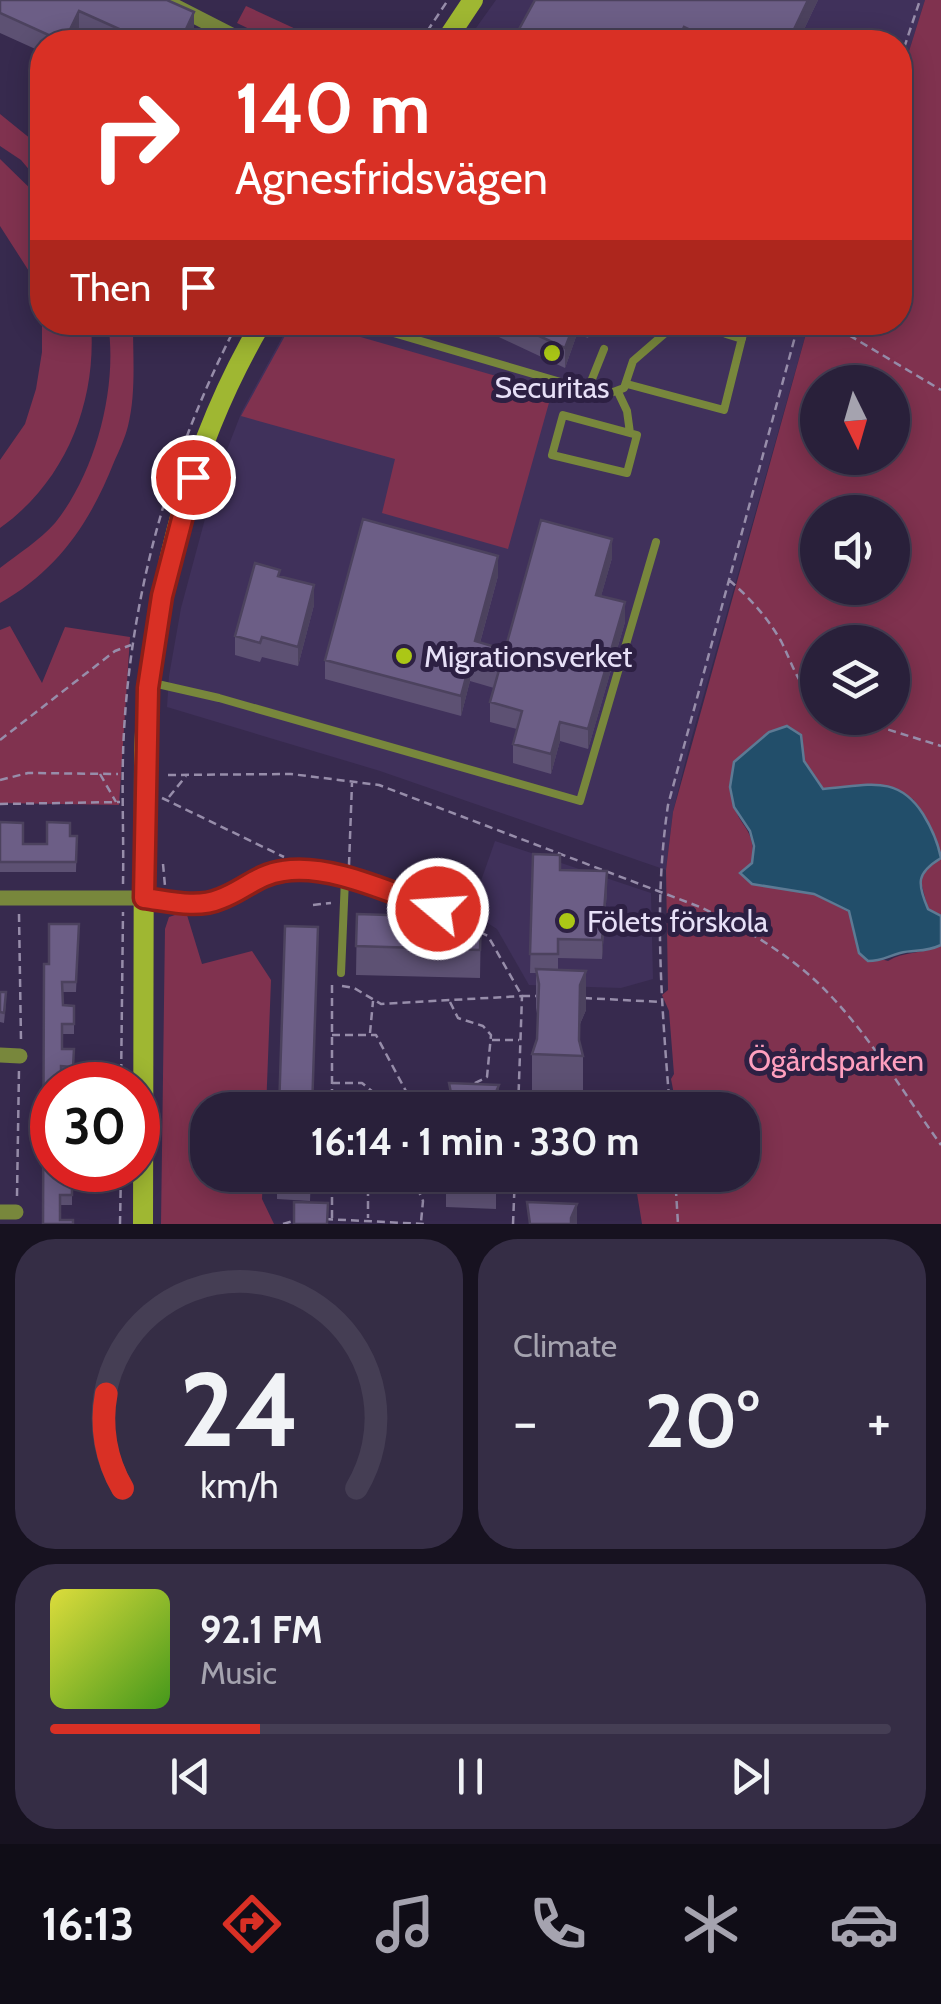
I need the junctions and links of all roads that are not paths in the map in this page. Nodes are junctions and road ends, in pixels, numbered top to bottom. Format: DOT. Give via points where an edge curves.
graph roads {
  1 [pos="163,0"];
  2 [pos="474,0"];
  3 [pos="222,30"];
  4 [pos="453,30"];
  5 [pos="256,335"];
  6 [pos="401,335"];
  7 [pos="663,335"];
  8 [pos="729,335"];
  9 [pos="743,335"];
  10 [pos="742,339"];
  11 [pos="604,349"];
  12 [pos="627,384"];
  13 [pos="588,389"];
  14 [pos="618,392"];
  15 [pos="630,433"];
  16 [pos="656,542"];
  17 [pos="149,683"];
  18 [pos="345,878"];
  19 [pos="0,898"];
  20 [pos="134,898"];
  21 [pos="438,909"];
  22 [pos="341,972"];
  23 [pos="0,1055"];
  24 [pos="20,1056"];
  25 [pos="143,1224"];
  1 -- 3 [label="street"];
  2 -- 4 [label="main road"];
  5 -- 17 [label="main road" via="193,477 162,596"];
  6 -- 13 [label="lane"];
  7 -- 12 [label="lane" via="634,360"];
  8 -- 10 [label="lane"];
  9 -- 10 [label="lane"];
  10 -- 12 [label="lane" via="724,410"];
  11 -- 13 [label="lane"];
  12 -- 14 [label="lane"];
  13 -- 14 [label="lane"];
  14 -- 15 [label="lane"];
  15 -- 15 [label="lane" via="563,414 552,455 627,473 638,435"];
  16 -- 17 [label="lane" via="580,801"];
  17 -- 20 [label="main road"];
  18 -- 20 [label="street" via="280,871 201,904"];
  18 -- 21 [label="street"];
  18 -- 22 [label="lane"];
  19 -- 20 [label="street"];
  20 -- 25 [label="main road"];
  23 -- 24 [label="street"];
}
